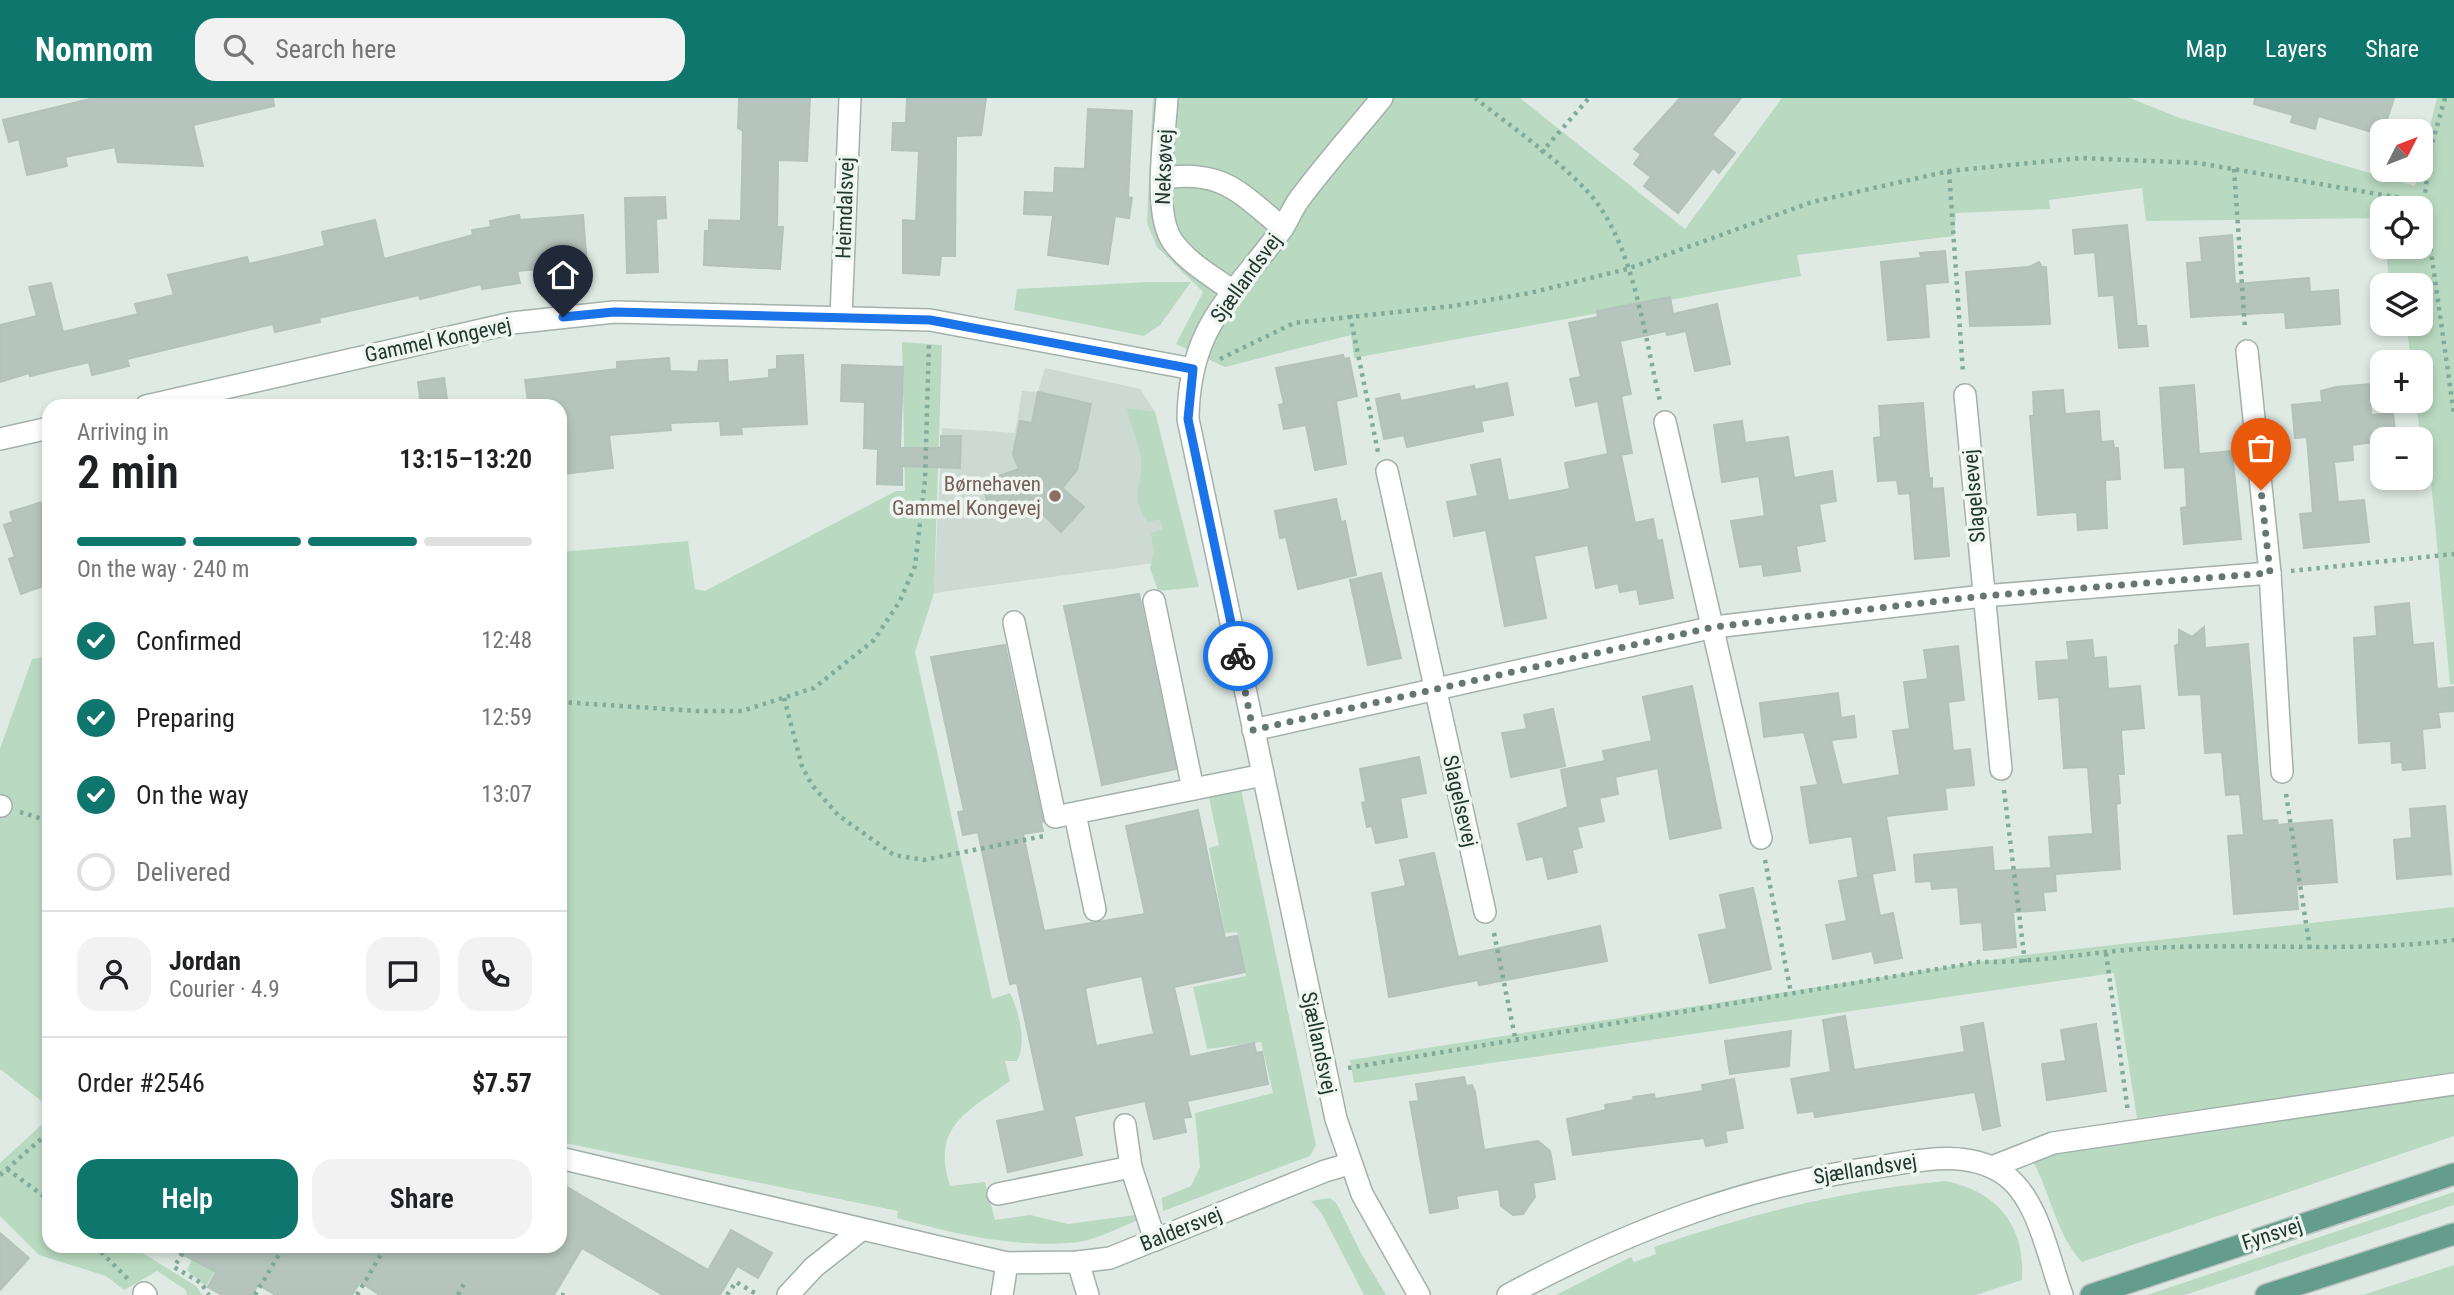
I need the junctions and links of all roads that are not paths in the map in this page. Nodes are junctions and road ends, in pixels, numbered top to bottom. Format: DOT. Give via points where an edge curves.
graph roads {
  1 [pos="850,98"];
  2 [pos="1167,98"];
  3 [pos="1382,98"];
  4 [pos="1163,178"];
  5 [pos="1283,228"];
  6 [pos="1231,290"];
  7 [pos="841,317"];
  8 [pos="2247,351"];
  9 [pos="1193,369"];
  10 [pos="1965,395"];
  11 [pos="176,399"];
  12 [pos="1665,422"];
  13 [pos="42,430"];
  14 [pos="0,439"];
  15 [pos="1387,471"];
  16 [pos="2270,573"];
  17 [pos="1983,596"];
  18 [pos="1154,601"];
  19 [pos="1014,622"];
  20 [pos="1714,627"];
  21 [pos="1435,689"];
  22 [pos="1253,730"];
  23 [pos="2001,769"];
  24 [pos="2282,772"];
  25 [pos="1263,775"];
  26 [pos="1193,789"];
  27 [pos="1065,816"];
  28 [pos="1761,838"];
  29 [pos="1095,910"];
  30 [pos="1485,912"];
  31 [pos="2454,1084"];
  32 [pos="1125,1125"];
  33 [pos="567,1160"];
  34 [pos="1349,1164"];
  35 [pos="1131,1167"];
  36 [pos="1992,1167"];
  37 [pos="2454,1174"];
  38 [pos="998,1194"];
  39 [pos="861,1230"];
  40 [pos="2454,1234"];
  41 [pos="1155,1240"];
  42 [pos="1078,1262"];
  43 [pos="1007,1263"];
  44 [pos="788,1295"];
  45 [pos="1002,1295"];
  46 [pos="1088,1295"];
  47 [pos="1419,1295"];
  48 [pos="1508,1295"];
  49 [pos="2062,1295"];
  50 [pos="2091,1295"];
  51 [pos="2266,1295"];
  1 -- 7 [label="street, Heimdalsvej"];
  2 -- 4 [label="street, Neksøvej"];
  3 -- 5 [label="street, Sjællandsvej" via="1297,203"];
  4 -- 5 [label="street" via="1210,177 1237,190"];
  4 -- 6 [label="street, Neksøvej" via="1162,220 1171,240 1186,258"];
  5 -- 6 [label="street, Sjællandsvej"];
  6 -- 9 [label="street, Sjællandsvej" via="1202,340"];
  7 -- 9 [label="street, Gammel Kongevej" via="930,320"];
  7 -- 11 [label="street, Gammel Kongevej" via="614,312 512,323"];
  8 -- 16 [label="street"];
  9 -- 22 [label="street, Sjællandsvej" via="1188,419"];
  10 -- 17 [label="street, Slagelsevej"];
  12 -- 20 [label="street"];
  13 -- 14 [label="street"];
  15 -- 21 [label="street, Slagelsevej"];
  16 -- 17 [label="street"];
  16 -- 24 [label="street"];
  17 -- 20 [label="street"];
  17 -- 23 [label="street, Slagelsevej"];
  18 -- 26 [label="street"];
  19 -- 27 [label="street"];
  20 -- 21 [label="street"];
  20 -- 28 [label="street"];
  21 -- 22 [label="street"];
  21 -- 30 [label="street, Slagelsevej"];
  22 -- 25 [label="street, Sjællandsvej"];
  25 -- 26 [label="street"];
  25 -- 34 [label="street, Sjællandsvej" via="1325,1072"];
  26 -- 27 [label="street"];
  27 -- 29 [label="street"];
  31 -- 36 [label="street" via="2053,1143"];
  32 -- 35 [label="street"];
  33 -- 39 [label="street, Baldersvej"];
  34 -- 41 [label="street, Baldersvej"];
  34 -- 47 [label="street, Sjællandsvej"];
  35 -- 38 [label="street"];
  35 -- 41 [label="street"];
  36 -- 48 [label="street, Sjællandsvej" via="1972,1160 1935,1158 1810,1176 1703,1206 1598,1249"];
  36 -- 49 [label="street, Sjællandsvej" via="2017,1186 2031,1210"];
  37 -- 50 [label="main road, Fynsvej"];
  39 -- 43 [label="street, Baldersvej"];
  39 -- 44 [label="street" via="814,1267"];
  40 -- 51 [label="main road"];
  41 -- 42 [label="street, Baldersvej" via="1110,1258"];
  42 -- 43 [label="street, Baldersvej"];
  42 -- 46 [label="street"];
  43 -- 45 [label="street"];
}
